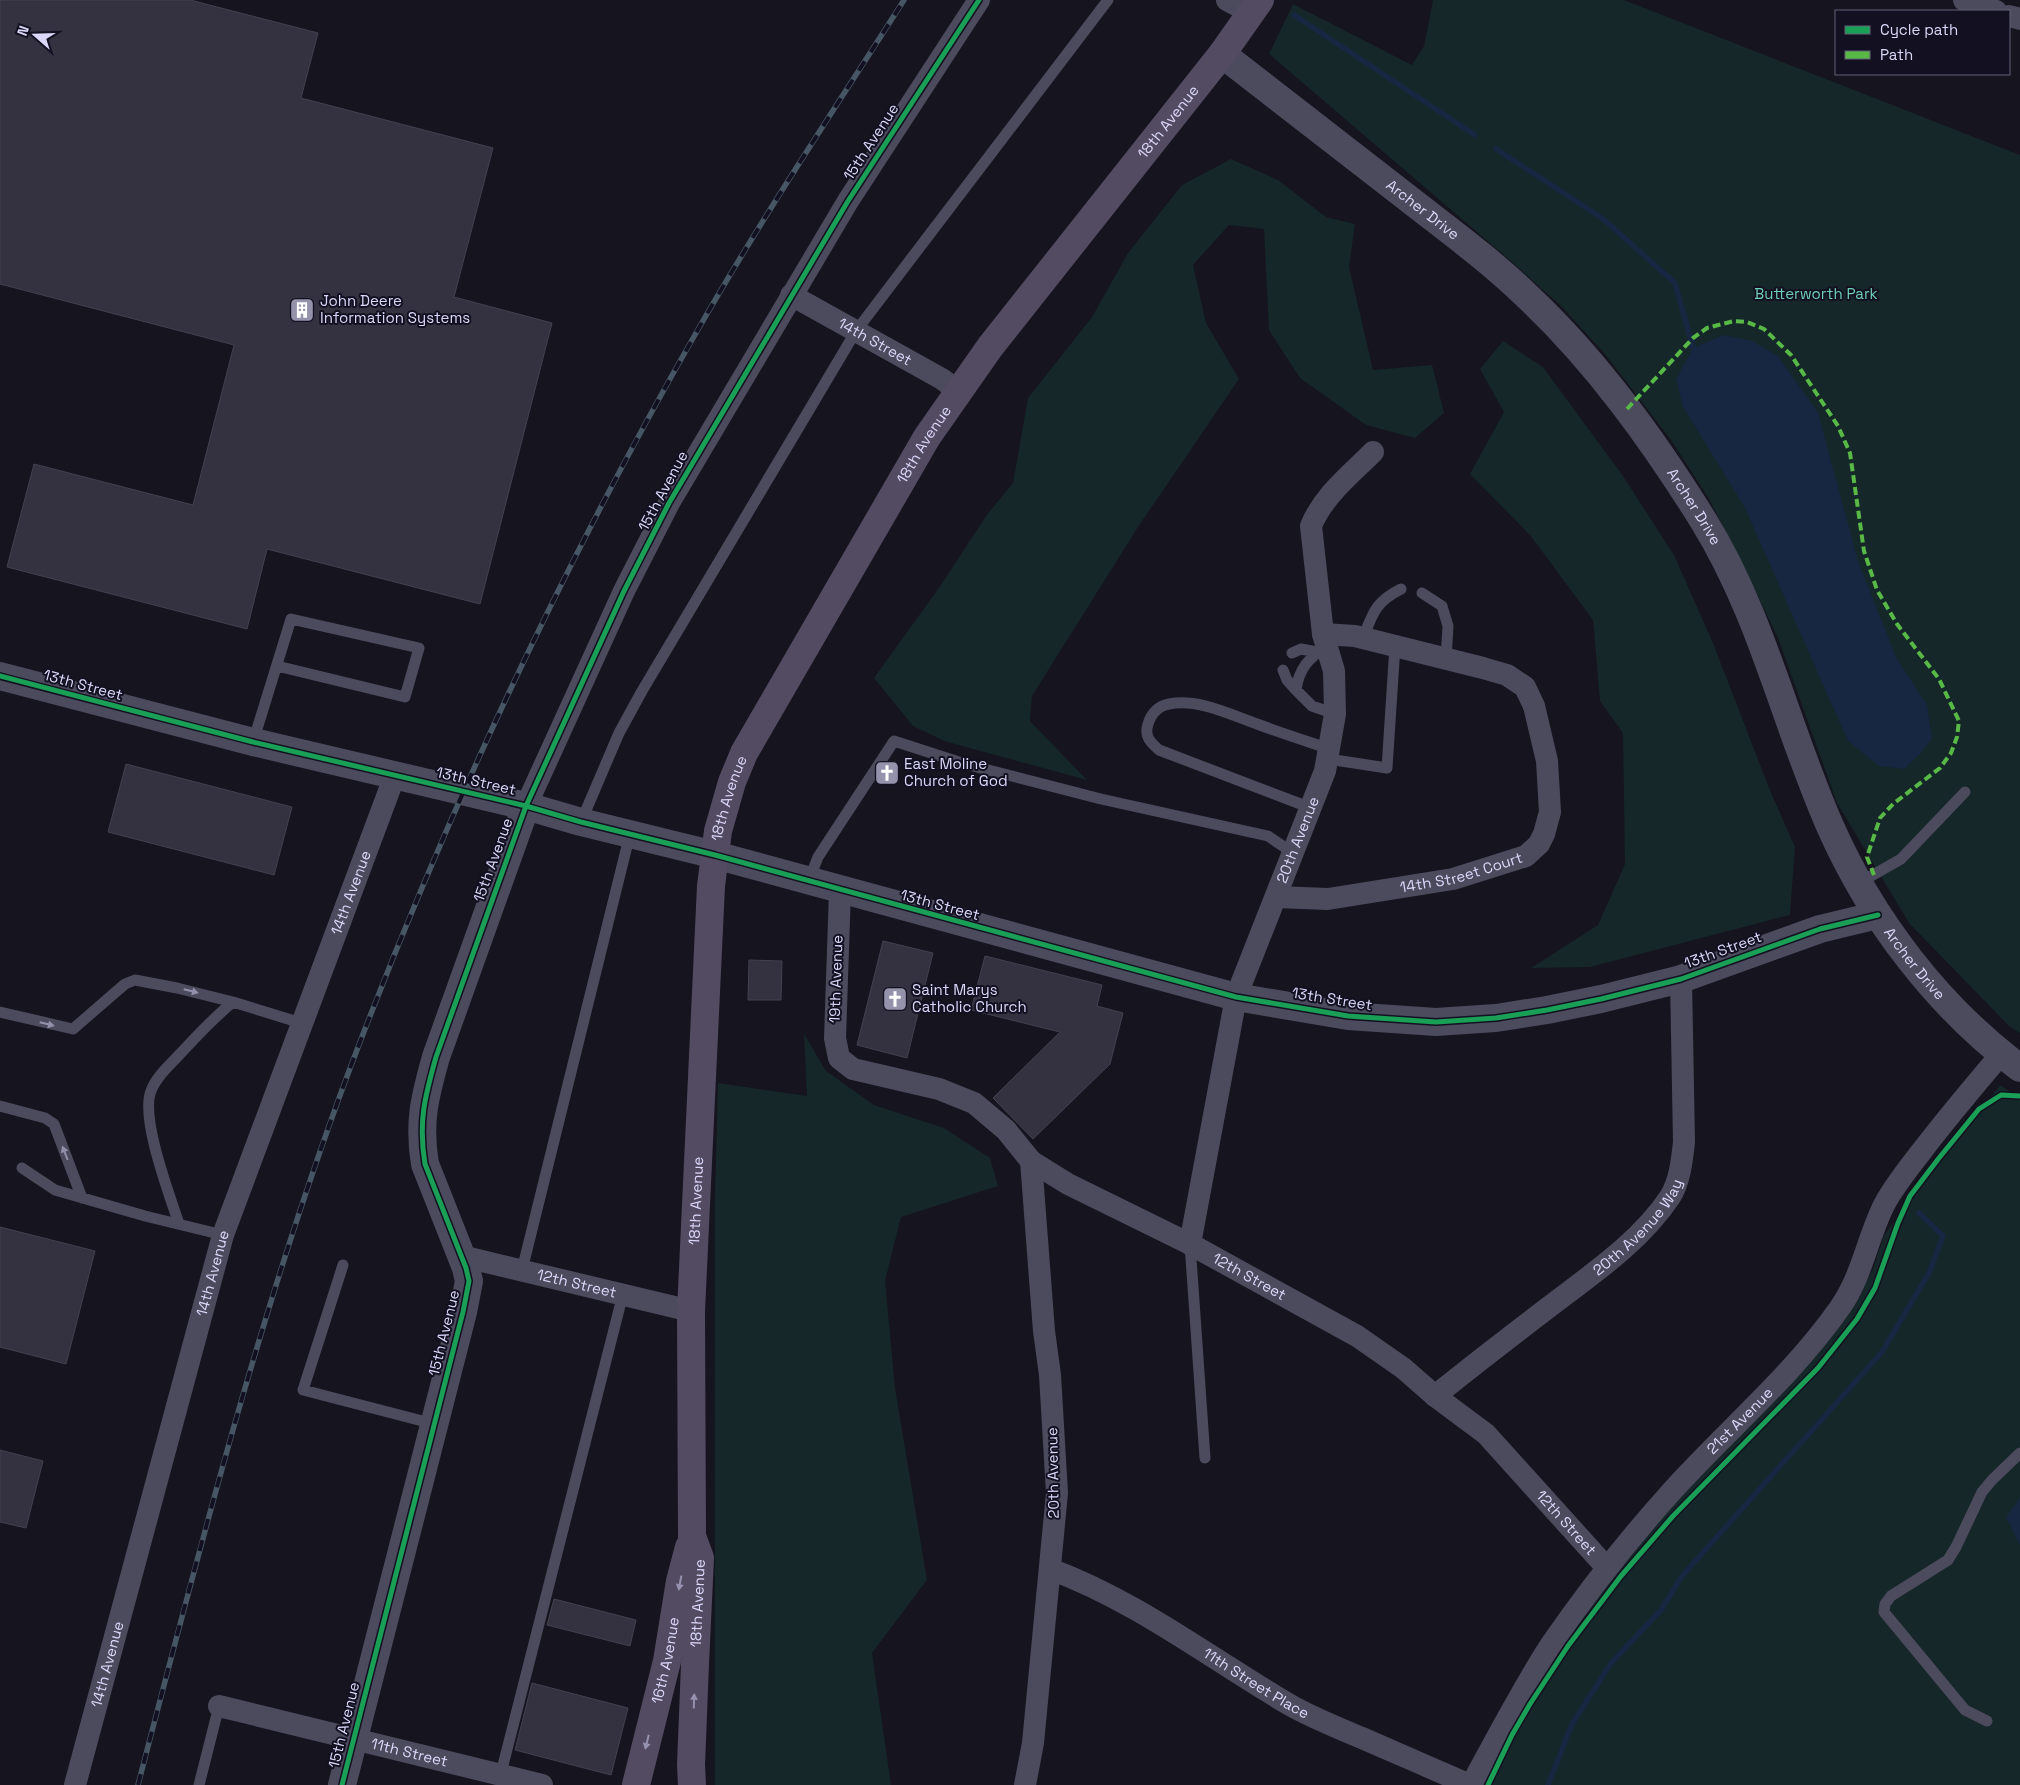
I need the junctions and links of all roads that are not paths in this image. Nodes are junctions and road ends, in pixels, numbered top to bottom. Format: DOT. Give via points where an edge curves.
graph roads {
  1 [pos="979,0"];
  2 [pos="1108,0"];
  3 [pos="1227,0"];
  4 [pos="1256,6"];
  5 [pos="1222,54"];
  6 [pos="791,295"];
  7 [pos="856,331"];
  8 [pos="958,391"];
  9 [pos="1373,452"];
  10 [pos="1401,589"];
  11 [pos="1422,592"];
  12 [pos="1363,638"];
  13 [pos="1322,644"];
  14 [pos="1395,646"];
  15 [pos="1292,653"];
  16 [pos="1446,659"];
  17 [pos="277,666"];
  18 [pos="1283,670"];
  19 [pos="0,676"];
  20 [pos="1296,690"];
  21 [pos="1335,714"];
  22 [pos="253,742"];
  23 [pos="1329,754"];
  24 [pos="395,775"];
  25 [pos="1965,792"];
  26 [pos="526,806"];
  27 [pos="1311,808"];
  28 [pos="581,822"];
  29 [pos="630,834"];
  30 [pos="1293,853"];
  31 [pos="714,855"];
  32 [pos="808,881"];
  33 [pos="1858,884"];
  34 [pos="840,891"];
  35 [pos="1276,897"];
  36 [pos="1878,915"];
  37 [pos="1681,979"];
  38 [pos="1236,997"];
  39 [pos="233,1002"];
  40 [pos="0,1012"];
  41 [pos="301,1023"];
  42 [pos="2011,1060"];
  43 [pos="844,1064"];
  44 [pos="0,1106"];
  45 [pos="1030,1161"];
  46 [pos="22,1168"];
  47 [pos="82,1198"];
  48 [pos="179,1224"];
  49 [pos="223,1235"];
  50 [pos="1190,1244"];
  51 [pos="461,1256"];
  52 [pos="343,1265"];
  53 [pos="522,1270"];
  54 [pos="623,1294"];
  55 [pos="691,1311"];
  56 [pos="1435,1396"];
  57 [pos="434,1424"];
  58 [pos="2020,1453"];
  59 [pos="1205,1458"];
  60 [pos="692,1536"];
  61 [pos="1607,1568"];
  62 [pos="1050,1569"];
  63 [pos="219,1706"];
  64 [pos="1987,1721"];
  65 [pos="354,1738"];
  66 [pos="499,1780"];
  67 [pos="75,1785"];
  68 [pos="199,1785"];
  69 [pos="342,1785"];
  70 [pos="542,1785"];
  71 [pos="636,1785"];
  72 [pos="692,1785"];
  73 [pos="1026,1785"];
  74 [pos="1470,1785"];
  1 -- 6 [label="street, 15th Avenue"];
  2 -- 7 [label="lane"];
  3 -- 4 [label="street"];
  4 -- 5 [label="main road, 18th Avenue"];
  5 -- 8 [label="main road, 18th Avenue"];
  5 -- 33 [label="street, Archer Drive" via="1527,295 1591,364 1645,432 1705,523 1733,573 1830,826"];
  6 -- 7 [label="street, 14th Street"];
  6 -- 26 [label="street, 15th Avenue" via="665,512 624,591"];
  7 -- 8 [label="street, 14th Street"];
  7 -- 28 [label="lane" via="642,691 619,733"];
  8 -- 31 [label="main road, 18th Avenue" via="927,437 744,753 725,805"];
  9 -- 13 [label="street, 20th Avenue" via="1326,499 1311,526"];
  10 -- 12 [label="lane" via="1378,605"];
  11 -- 16 [label="lane" via="1442,606 1448,626"];
  12 -- 13 [label="street, 14th Street Court"];
  12 -- 14 [label="street, 14th Street Court"];
  13 -- 15 [label="lane"];
  13 -- 20 [label="lane" via="1298,676"];
  13 -- 21 [label="street, 20th Avenue" via="1334,671"];
  14 -- 16 [label="street, 14th Street Court"];
  14 -- 23 [label="lane" via="1387,768"];
  16 -- 35 [label="street, 14th Street Court" via="1507,675 1525,687 1534,706 1550,785 1550,812 1539,844 1526,856 1453,879 1328,899"];
  17 -- 17 [label="lane" via="290,619 419,648 405,697"];
  17 -- 22 [label="lane"];
  18 -- 20 [label="lane"];
  19 -- 22 [label="street, 13th Street"];
  20 -- 21 [label="lane" via="1312,706"];
  21 -- 23 [label="street, 20th Avenue"];
  22 -- 24 [label="street, 13th Street"];
  23 -- 27 [label="street, 20th Avenue"];
  23 -- 27 [label="lane" via="1213,709 1186,703 1167,704 1150,717 1147,736 1159,750"];
  24 -- 26 [label="street, 13th Street"];
  24 -- 41 [label="street, 14th Avenue"];
  25 -- 33 [label="lane" via="1901,859"];
  26 -- 28 [label="street, 13th Street"];
  26 -- 51 [label="street, 15th Avenue" via="436,1057 424,1100 422,1134 425,1164"];
  27 -- 30 [label="street, 20th Avenue"];
  28 -- 29 [label="street, 13th Street"];
  29 -- 31 [label="street, 13th Street"];
  29 -- 53 [label="lane"];
  30 -- 32 [label="lane" via="1268,836 1100,799 964,764 894,741 818,857"];
  30 -- 35 [label="street, 20th Avenue"];
  31 -- 32 [label="street, 13th Street"];
  31 -- 55 [label="main road, 18th Avenue"];
  32 -- 34 [label="street, 13th Street"];
  33 -- 36 [label="street, Archer Drive"];
  34 -- 38 [label="street, 13th Street"];
  34 -- 43 [label="street, 19th Avenue" via="835,1038 839,1058"];
  35 -- 38 [label="street, 20th Avenue"];
  36 -- 37 [label="street, 13th Street" via="1820,929"];
  36 -- 42 [label="street, Archer Drive" via="1910,961 1976,1030"];
  37 -- 38 [label="street, 13th Street" via="1547,1010 1436,1022 1348,1016"];
  37 -- 56 [label="street, 20th Avenue Way" via="1684,1142 1681,1165 1670,1196 1643,1229 1608,1262"];
  38 -- 50 [label="street, 20th Avenue"];
  40 -- 39 [label="lane, one-way" via="74,1029 125,984 135,980"];
  39 -- 41 [label="lane"];
  39 -- 48 [label="lane" via="214,1017 160,1076 150,1092 151,1129"];
  41 -- 49 [label="street, 14th Avenue"];
  42 -- 61 [label="street, 21st Avenue" via="1949,1116 1885,1203 1858,1278 1820,1334 1756,1406 1673,1490"];
  43 -- 45 [label="street, 12th Street" via="867,1074 939,1089 974,1103 1006,1130"];
  47 -- 44 [label="lane, one-way" via="54,1124 34,1114"];
  45 -- 50 [label="street, 12th Street" via="1068,1184"];
  45 -- 62 [label="street, 20th Avenue" via="1050,1375 1057,1493"];
  46 -- 47 [label="lane" via="55,1190"];
  47 -- 48 [label="lane"];
  48 -- 49 [label="lane"];
  49 -- 67 [label="street, 14th Avenue"];
  50 -- 56 [label="street, 12th Street" via="1357,1336 1403,1368"];
  50 -- 59 [label="lane"];
  51 -- 53 [label="street, 12th Street"];
  51 -- 57 [label="street, 15th Avenue" via="469,1281"];
  52 -- 57 [label="lane" via="303,1390"];
  53 -- 54 [label="street, 12th Street"];
  54 -- 55 [label="street, 12th Street"];
  54 -- 66 [label="lane"];
  55 -- 60 [label="main road, 18th Avenue"];
  56 -- 61 [label="street, 12th Street" via="1486,1434"];
  57 -- 65 [label="street, 15th Avenue"];
  58 -- 64 [label="lane" via="1982,1492 1948,1560 1891,1596 1884,1612 1965,1710"];
  60 -- 71 [label="main road, 16th Avenue, one-way" via="680,1581 667,1661"];
  72 -- 60 [label="main road, 18th Avenue, one-way" via="700,1558"];
  61 -- 74 [label="street, 21st Avenue" via="1551,1646 1510,1711"];
  62 -- 73 [label="street, 20th Avenue"];
  62 -- 74 [label="street, 11th Street Place" via="1098,1590 1175,1632 1292,1706"];
  63 -- 65 [label="street, 11th Street"];
  63 -- 68 [label="lane"];
  65 -- 66 [label="street, 11th Street"];
  65 -- 69 [label="street, 15th Avenue"];
  66 -- 70 [label="street, 11th Street"];
}
